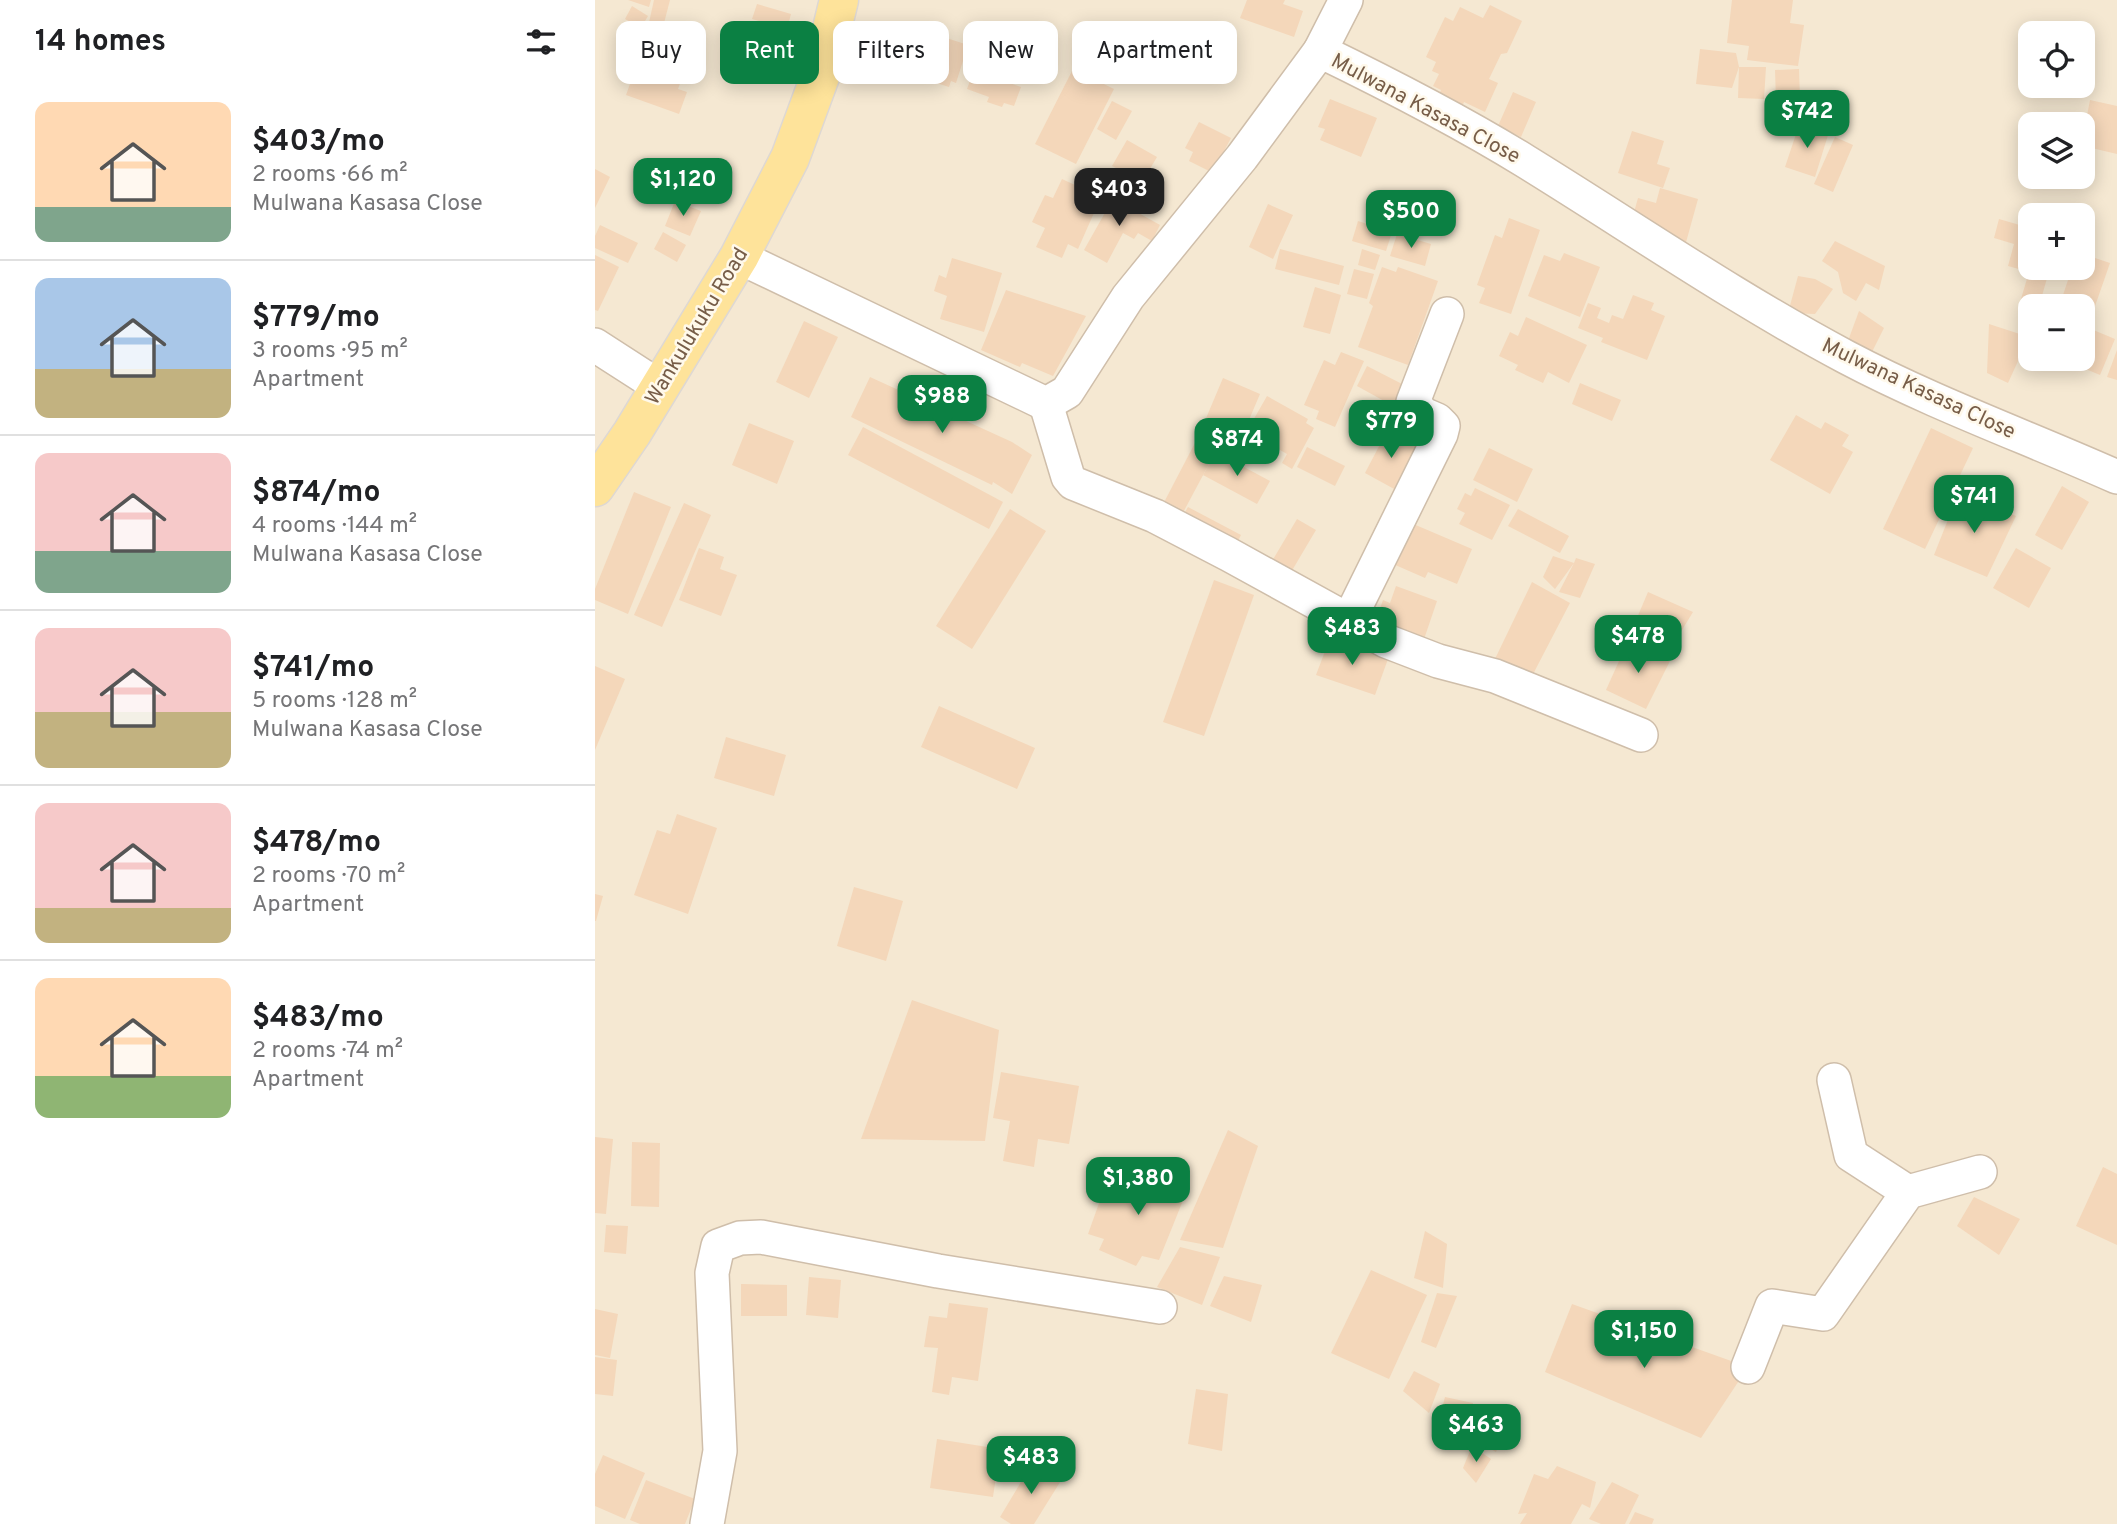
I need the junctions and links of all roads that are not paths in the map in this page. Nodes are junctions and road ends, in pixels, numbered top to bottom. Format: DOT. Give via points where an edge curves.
graph roads {
  1 [pos="839,0"];
  2 [pos="1346,0"];
  3 [pos="1320,51"];
  4 [pos="739,257"];
  5 [pos="1447,314"];
  6 [pos="595,345"];
  7 [pos="660,387"];
  8 [pos="1046,404"];
  9 [pos="2117,477"];
  10 [pos="595,487"];
  11 [pos="1349,620"];
  12 [pos="1641,735"];
  13 [pos="1834,1080"];
  14 [pos="1980,1172"];
  15 [pos="1908,1192"];
  16 [pos="1160,1307"];
  17 [pos="1748,1367"];
  18 [pos="707,1524"];
  1 -- 4 [label="main road, Wankulukuku Road" via="821,74 790,158"];
  2 -- 3 [label="street"];
  3 -- 8 [label="street, Mulwana Kasasa Close" via="1128,298 1067,392"];
  3 -- 9 [label="street, Mulwana Kasasa Close" via="1523,160 1847,357"];
  4 -- 7 [label="main road, Wankulukuku Road"];
  4 -- 8 [label="street"];
  5 -- 11 [label="street" via="1413,402 1443,426 1441,434"];
  6 -- 7 [label="street"];
  7 -- 10 [label="main road, Wankulukuku Road"];
  8 -- 11 [label="street" via="1073,483 1155,516"];
  11 -- 12 [label="street" via="1406,649 1495,676"];
  13 -- 15 [label="street" via="1851,1154"];
  14 -- 15 [label="street"];
  15 -- 17 [label="street" via="1822,1314 1772,1306"];
  16 -- 18 [label="street" via="761,1237 718,1246 712,1273 720,1451"];
}
